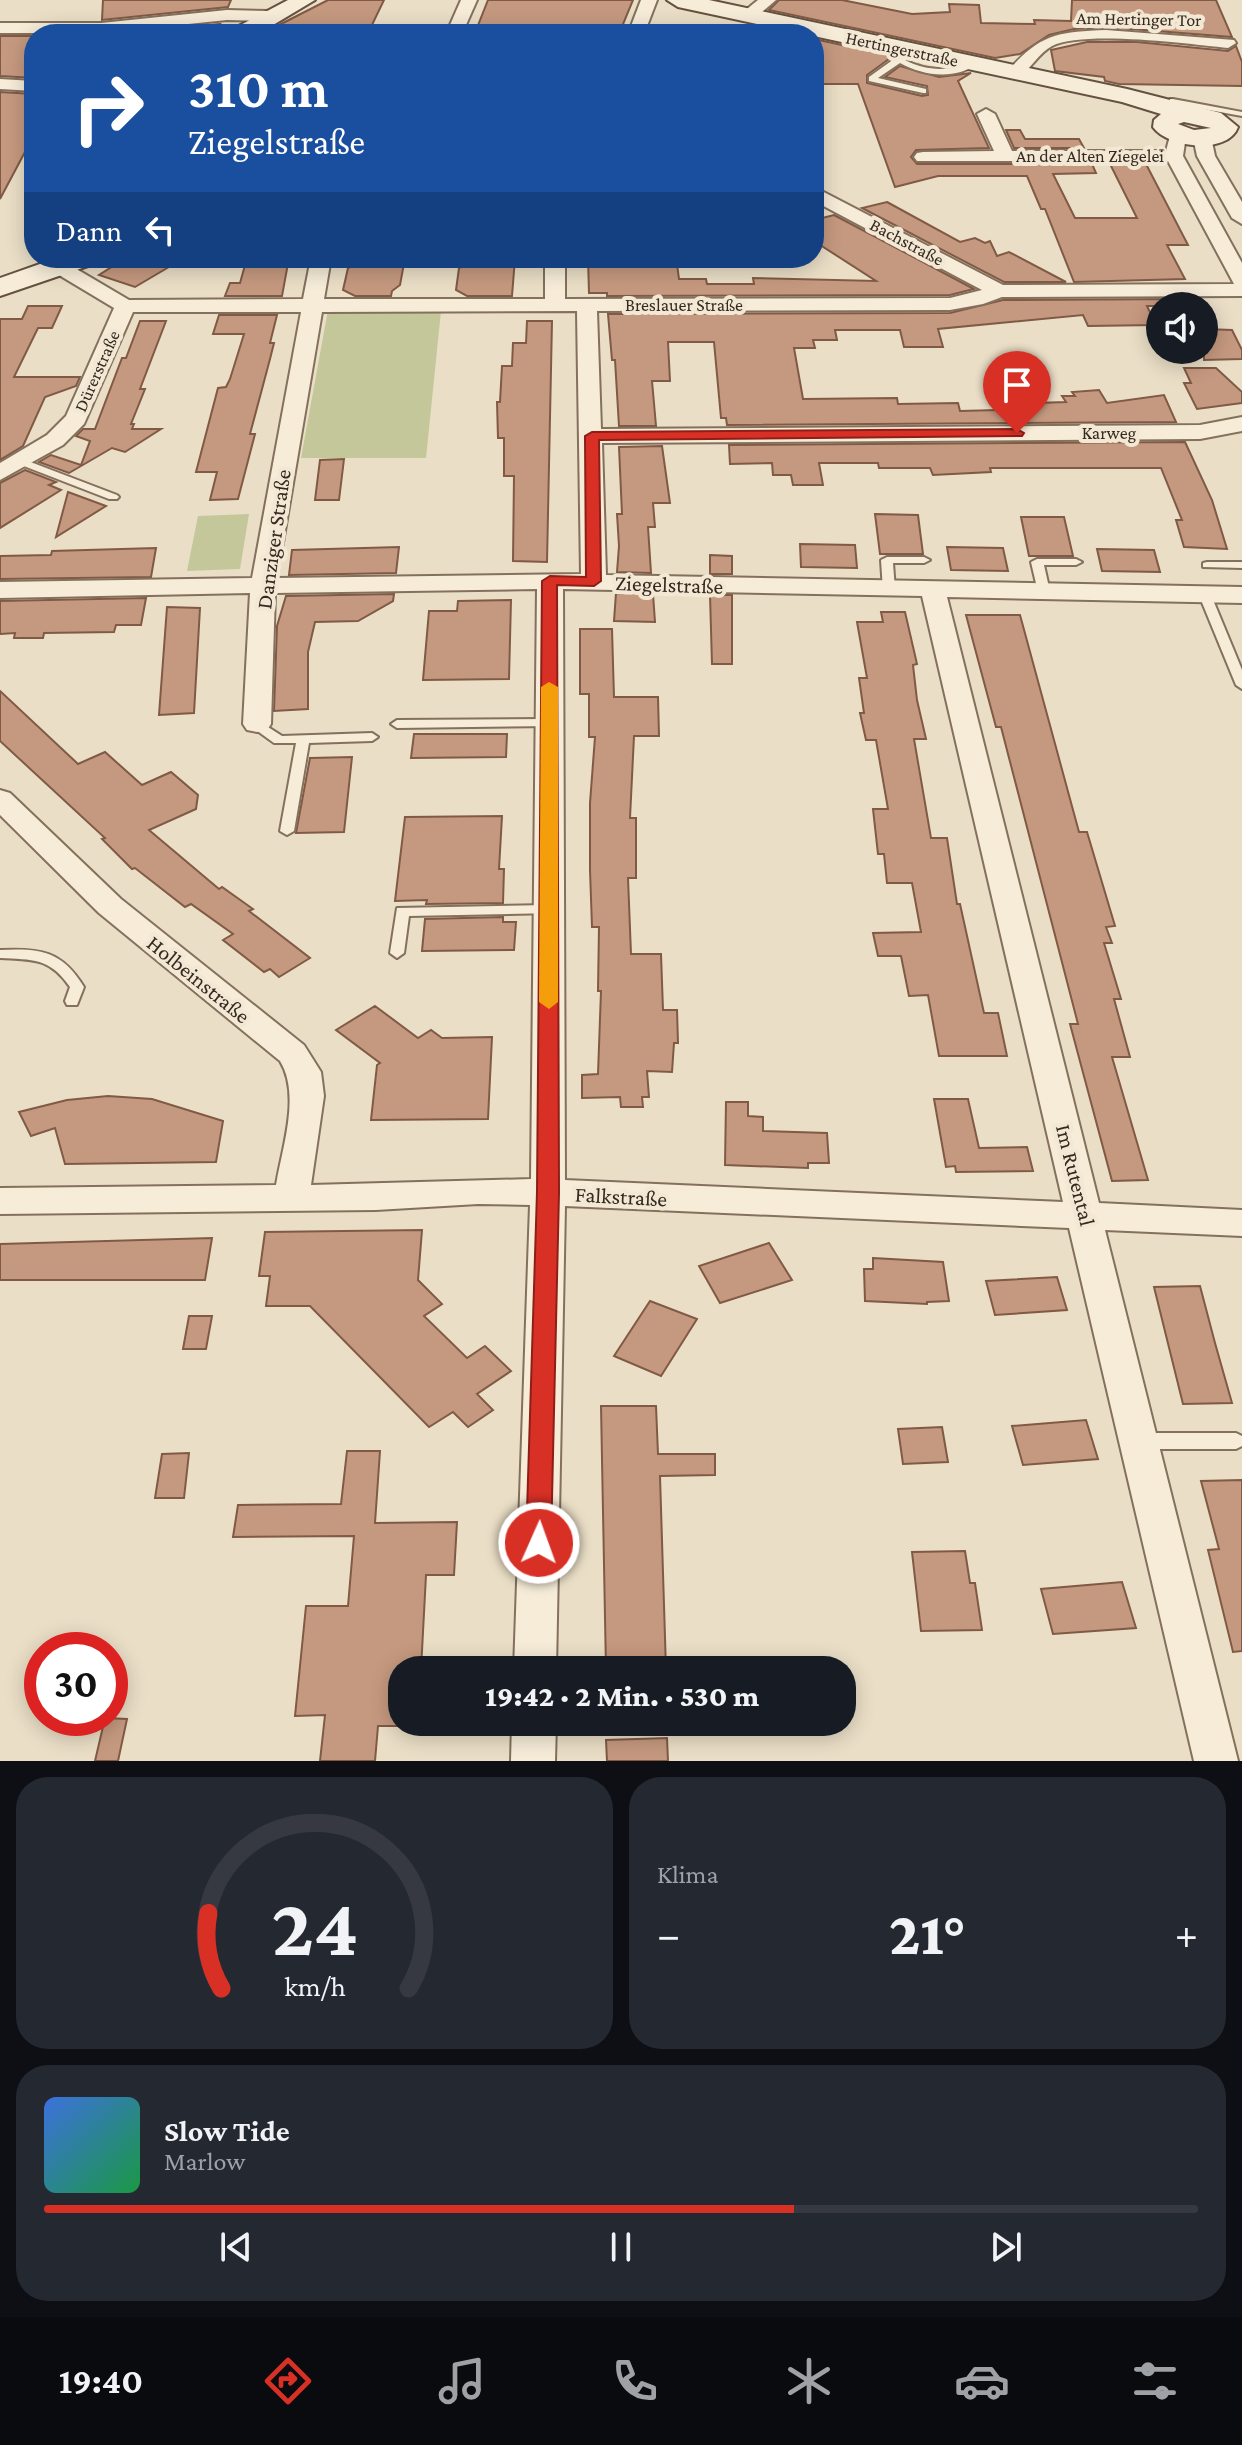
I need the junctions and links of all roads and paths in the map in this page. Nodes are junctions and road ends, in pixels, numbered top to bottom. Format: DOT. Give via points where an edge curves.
graph roads {
  1 [pos="304,0"];
  2 [pos="469,0"];
  3 [pos="649,0"];
  4 [pos="678,0"];
  5 [pos="768,0"];
  6 [pos="270,16"];
  7 [pos="748,16"];
  8 [pos="140,24"];
  9 [pos="257,24"];
  10 [pos="458,24"];
  11 [pos="640,24"];
  12 [pos="774,24"];
  13 [pos="0,28"];
  14 [pos="24,28"];
  15 [pos="824,37"];
  16 [pos="1228,43"];
  17 [pos="905,55"];
  18 [pos="1014,73"];
  19 [pos="24,87"];
  20 [pos="2,88"];
  21 [pos="923,91"];
  22 [pos="986,114"];
  23 [pos="1205,126"];
  24 [pos="923,157"];
  25 [pos="1006,157"];
  26 [pos="824,198"];
  27 [pos="1242,218"];
  28 [pos="1233,251"];
  29 [pos="57,268"];
  30 [pos="78,268"];
  31 [pos="319,268"];
  32 [pos="555,268"];
  33 [pos="1242,281"];
  34 [pos="0,287"];
  35 [pos="1242,290"];
  36 [pos="999,291"];
  37 [pos="555,304"];
  38 [pos="125,306"];
  39 [pos="311,306"];
  40 [pos="587,306"];
  41 [pos="1242,424"];
  42 [pos="592,436"];
  43 [pos="10,467"];
  44 [pos="113,497"];
  45 [pos="924,560"];
  46 [pos="1076,562"];
  47 [pos="1207,565"];
  48 [pos="1242,565"];
  49 [pos="550,581"];
  50 [pos="594,581"];
  51 [pos="263,586"];
  52 [pos="0,590"];
  53 [pos="889,590"];
  54 [pos="933,591"];
  55 [pos="1044,592"];
  56 [pos="1205,595"];
  57 [pos="1242,595"];
  58 [pos="1242,685"];
  59 [pos="549,723"];
  60 [pos="257,724"];
  61 [pos="397,724"];
  62 [pos="372,737"];
  63 [pos="303,739"];
  64 [pos="0,799"];
  65 [pos="287,831"];
  66 [pos="549,910"];
  67 [pos="397,953"];
  68 [pos="1,954"];
  69 [pos="72,1001"];
  70 [pos="548,1192"];
  71 [pos="292,1198"];
  72 [pos="0,1201"];
  73 [pos="1086,1216"];
  74 [pos="1242,1223"];
  75 [pos="1140,1441"];
  76 [pos="1236,1441"];
  77 [pos="535,1656"];
  78 [pos="534,1736"];
  79 [pos="533,1761"];
  80 [pos="1216,1761"];
  1 -- 6 [label="main road"];
  2 -- 10 [label="street"];
  3 -- 11 [label="street"];
  4 -- 7 [label="main road, Hertingerstraße"];
  5 -- 7 [label="street"];
  6 -- 8 [label="street"];
  6 -- 9 [label="main road"];
  7 -- 12 [label="main road, Hertingerstraße"];
  13 -- 14 [label="street"];
  15 -- 17 [label="main road, Hertingerstraße"];
  16 -- 18 [label="street, Am Hertinger Tor" via="1069,37 1044,44"];
  17 -- 18 [label="main road, Hertingerstraße"];
  17 -- 21 [label="lane" via="872,79"];
  18 -- 23 [label="main road, Hertingerstraße" via="1127,96 1161,114"];
  19 -- 20 [label="street"];
  22 -- 25 [label="street, An der Alten Ziegelei"];
  23 -- 25 [label="street, An der Alten Ziegelei"];
  23 -- 27 [label="street" via="1206,156"];
  23 -- 28 [label="street"];
  24 -- 25 [label="street, An der Alten Ziegelei"];
  26 -- 36 [label="street, Bachstraße"];
  28 -- 33 [label="street"];
  29 -- 34 [label="main road"];
  30 -- 38 [label="street, Dürerstraße"];
  31 -- 39 [label="street, Danziger Straße"];
  32 -- 37 [label="street"];
  35 -- 36 [label="street, Breslauer Straße"];
  36 -- 40 [label="street, Breslauer Straße" via="950,304"];
  37 -- 39 [label="street, Breslauer Straße"];
  37 -- 40 [label="street, Breslauer Straße"];
  38 -- 39 [label="street, Breslauer Straße"];
  38 -- 43 [label="street, Dürerstraße" via="76,419 55,440"];
  39 -- 51 [label="street, Danziger Straße"];
  40 -- 42 [label="street"];
  41 -- 42 [label="street, Karweg" via="1200,432"];
  42 -- 50 [label="street"];
  43 -- 44 [label="lane"];
  45 -- 53 [label="lane" via="887,560"];
  46 -- 55 [label="lane" via="1037,562"];
  47 -- 48 [label="lane"];
  49 -- 50 [label="street, Ziegelstraße"];
  49 -- 51 [label="street, Ziegelstraße"];
  49 -- 59 [label="street"];
  50 -- 53 [label="street, Ziegelstraße"];
  51 -- 52 [label="street, Ziegelstraße"];
  51 -- 60 [label="street, Danziger Straße"];
  53 -- 54 [label="street, Ziegelstraße"];
  54 -- 55 [label="street, Ziegelstraße"];
  54 -- 73 [label="street, Im Rutental"];
  55 -- 56 [label="street, Ziegelstraße"];
  56 -- 57 [label="street, Ziegelstraße"];
  56 -- 58 [label="lane"];
  59 -- 61 [label="lane"];
  59 -- 66 [label="street"];
  60 -- 63 [label="lane, Danziger Straße" via="279,740"];
  62 -- 63 [label="lane, Danziger Straße"];
  63 -- 65 [label="lane"];
  64 -- 71 [label="street, Holbeinstraße" via="110,906 292,1053 304,1072 307,1096"];
  66 -- 67 [label="lane" via="402,911"];
  66 -- 70 [label="street"];
  68 -- 69 [label="lane" via="49,956 77,987"];
  70 -- 71 [label="street, Falkstraße"];
  70 -- 73 [label="street, Falkstraße"];
  70 -- 77 [label="street"];
  71 -- 72 [label="street, Falkstraße"];
  73 -- 74 [label="street, Falkstraße"];
  73 -- 75 [label="street, Im Rutental"];
  75 -- 76 [label="lane"];
  75 -- 80 [label="street, Im Rutental"];
  78 -- 79 [label="street"];
}
